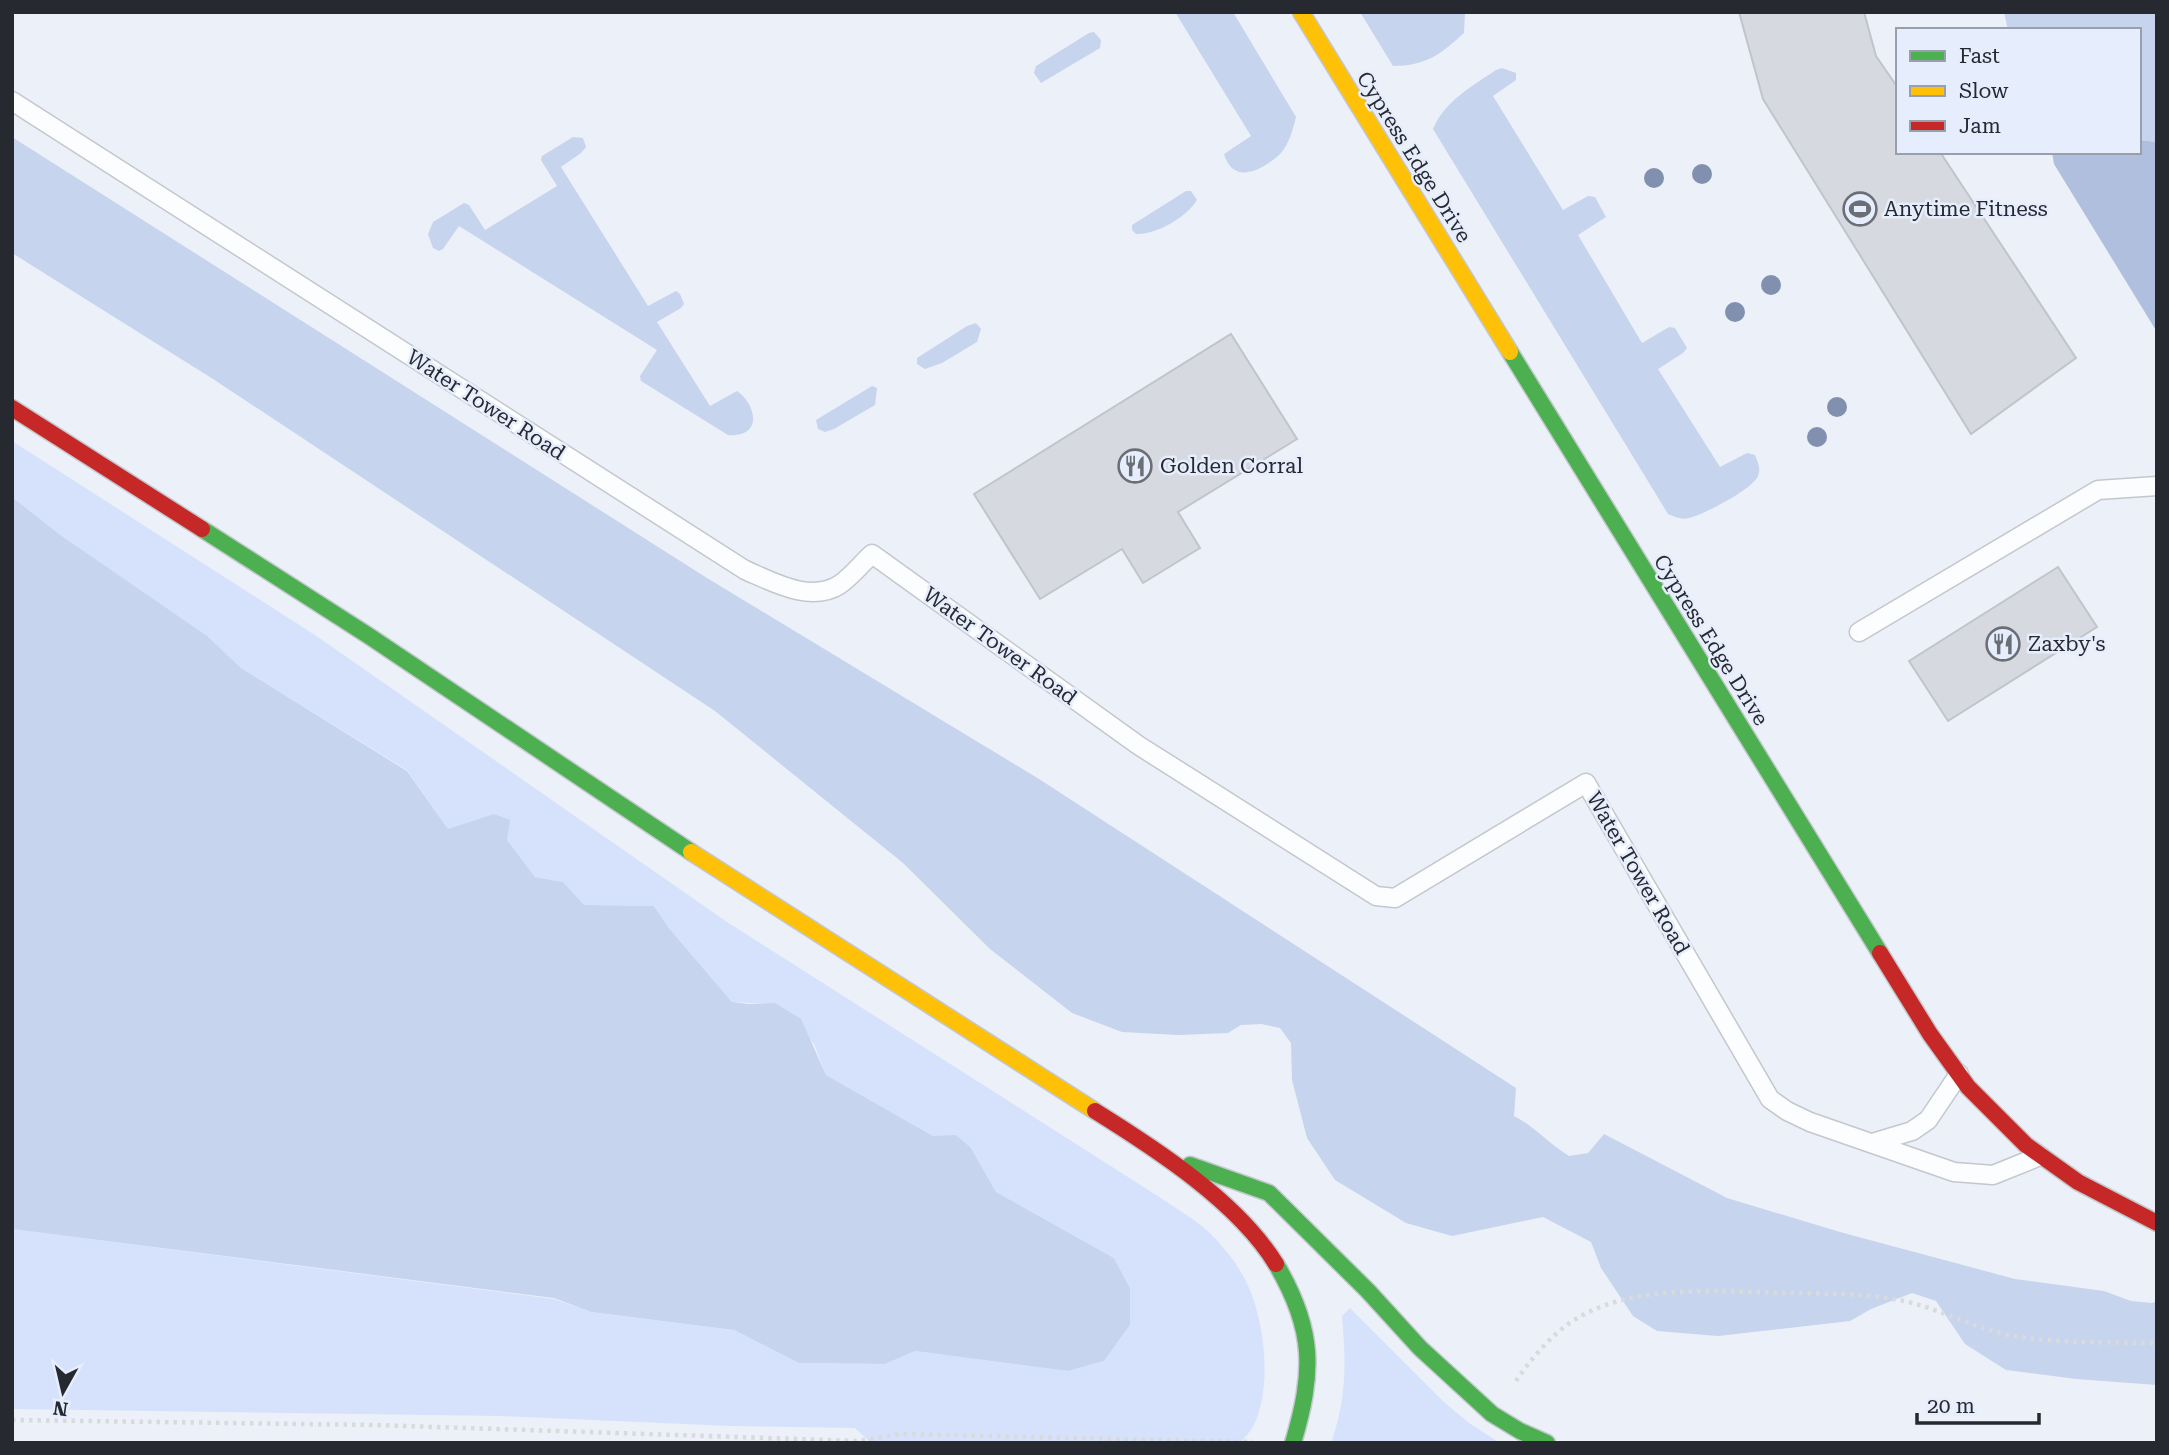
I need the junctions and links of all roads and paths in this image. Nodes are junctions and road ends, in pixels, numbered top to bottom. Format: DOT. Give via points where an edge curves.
graph roads {
  1 [pos="1301,12"];
  2 [pos="12,101"];
  3 [pos="12,408"];
  4 [pos="2157,486"];
  5 [pos="1859,632"];
  6 [pos="1959,1074"];
  7 [pos="1872,1143"];
  8 [pos="2040,1155"];
  9 [pos="1166,1156"];
  10 [pos="2157,1223"];
  11 [pos="2157,1343"];
  12 [pos="1514,1383"];
  13 [pos="12,1420"];
  14 [pos="1241,1442"];
  15 [pos="1257,1443"];
  16 [pos="1293,1443"];
  17 [pos="1547,1443"];
  1 -- 6 [label="main road, Cypress Edge Drive" via="1922,1022"];
  2 -- 7 [label="lane, Water Tower Road" via="745,570 779,585 819,592 842,583 872,554 1138,745 1376,896 1395,898 1586,783 1770,1099 1787,1111"];
  3 -- 9 [label="main road" via="369,636 720,872"];
  4 -- 5 [label="lane" via="2098,490"];
  6 -- 7 [label="lane" via="1928,1119 1912,1131"];
  6 -- 8 [label="main road, Cypress Edge Drive"];
  7 -- 8 [label="lane, Water Tower Road" via="1954,1172 1977,1175 1993,1175"];
  8 -- 10 [label="main road, Cypress Edge Drive" via="2078,1182"];
  9 -- 16 [label="main road" via="1219,1200 1270,1252 1290,1284 1308,1352 1304,1404"];
  9 -- 17 [label="main road" via="1269,1193 1484,1407"];
  11 -- 12 [label="path" via="2011,1336 1895,1299 1856,1295 1664,1293 1592,1310 1561,1329"];
  13 -- 14 [label="path" via="375,1425 858,1441 900,1434"];
  14 -- 15 [label="path"];
}
